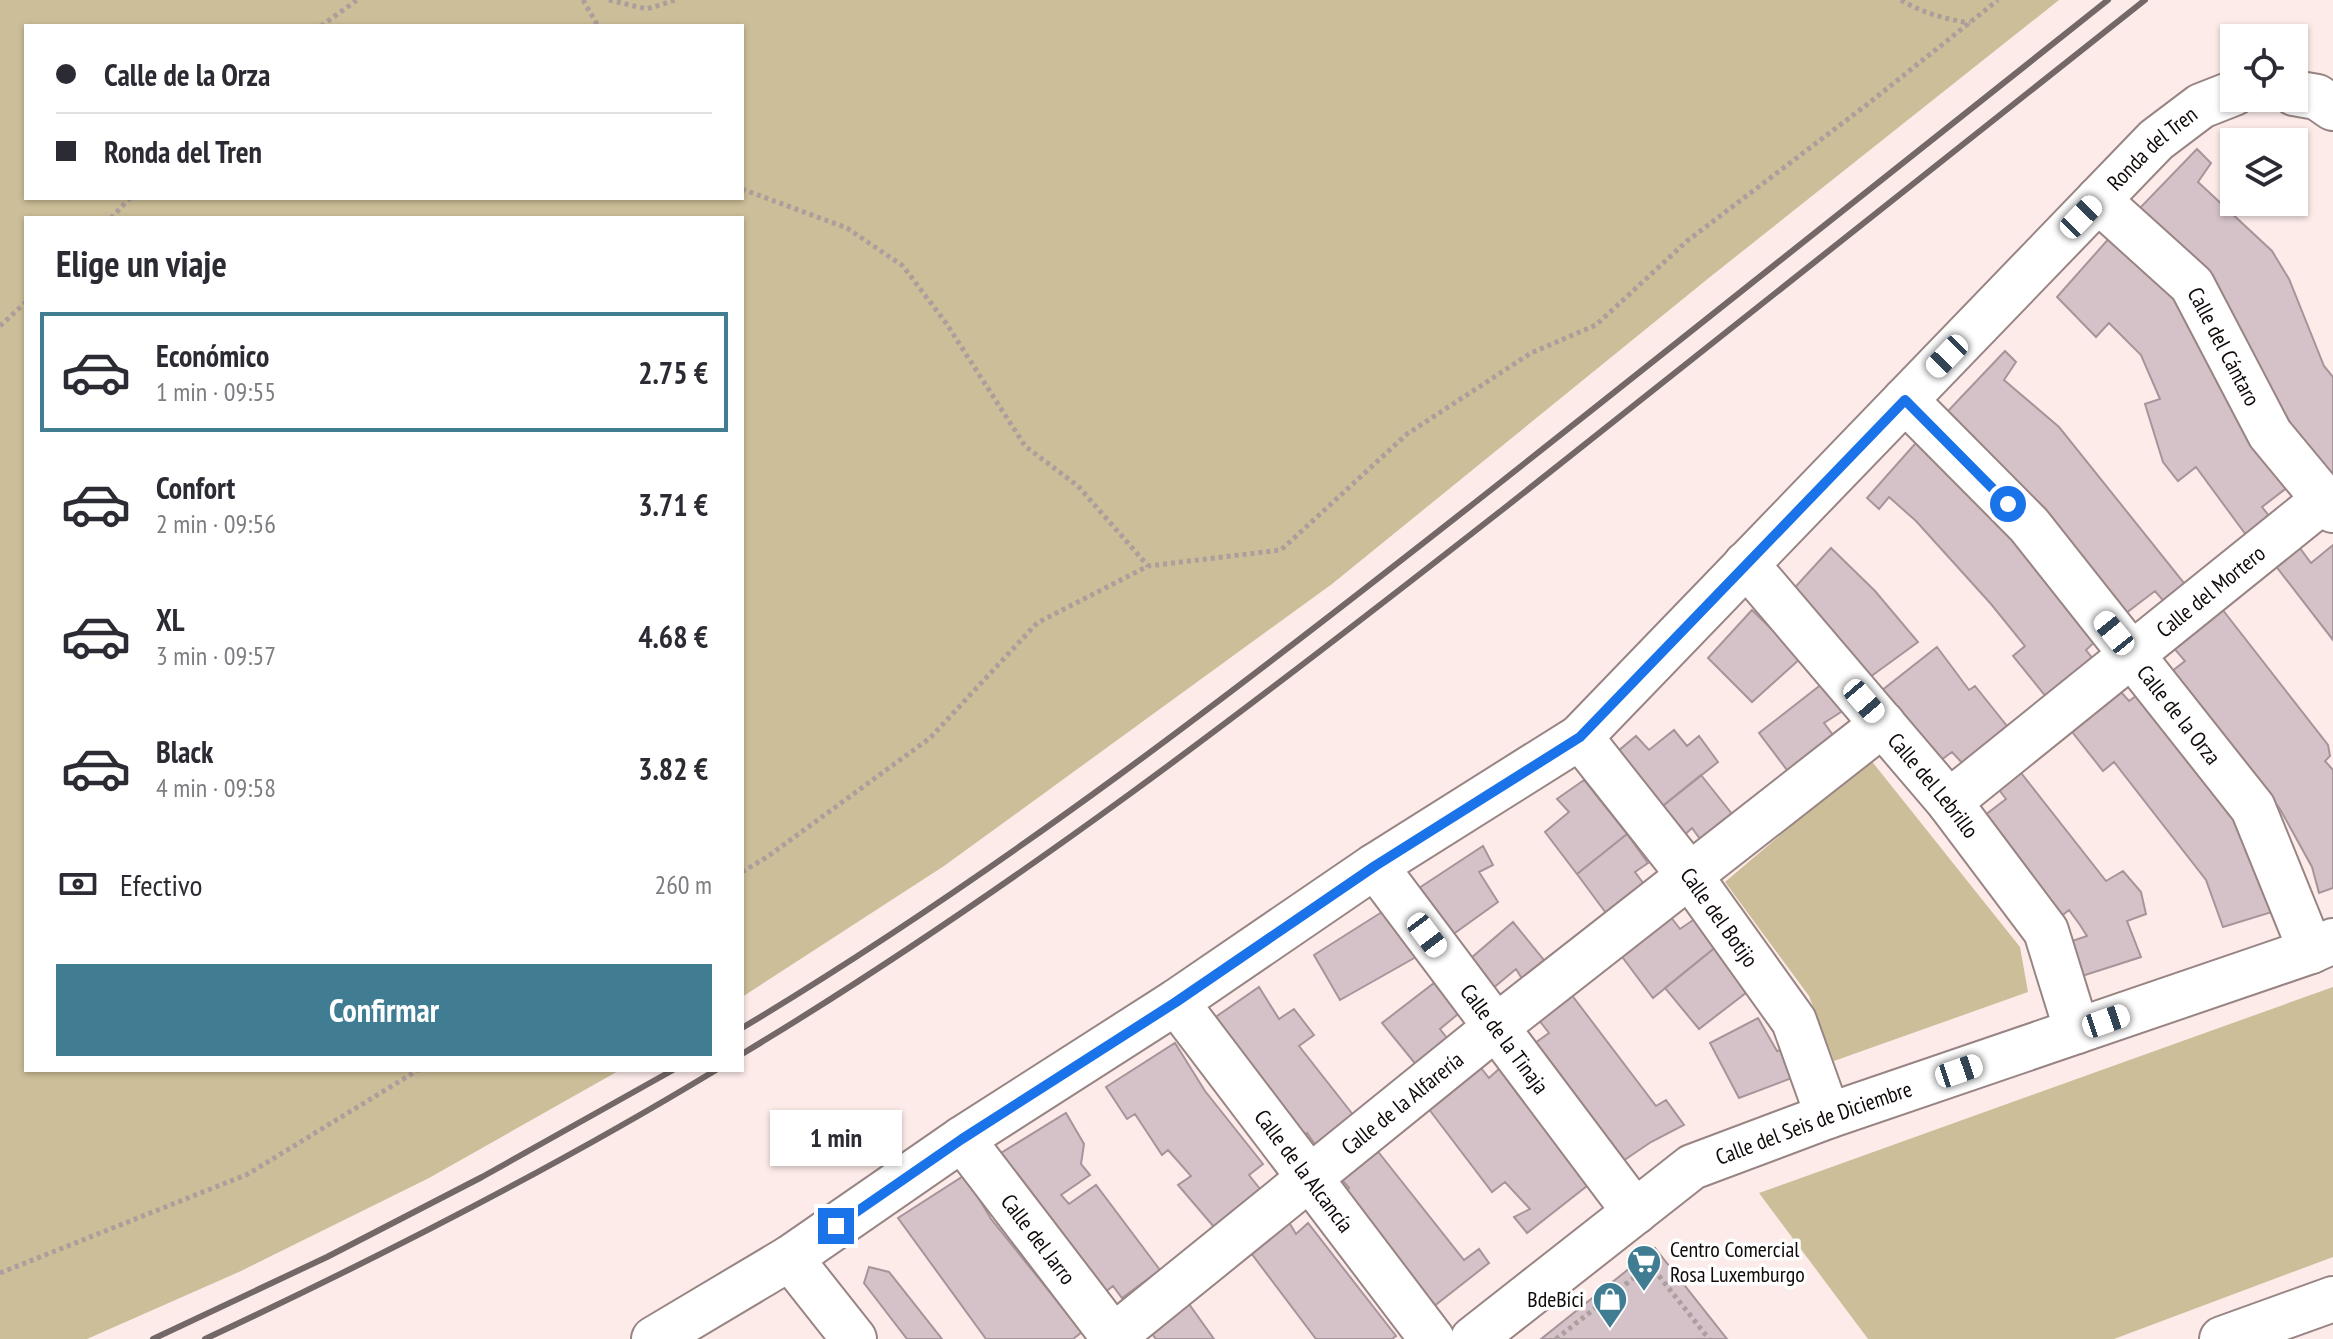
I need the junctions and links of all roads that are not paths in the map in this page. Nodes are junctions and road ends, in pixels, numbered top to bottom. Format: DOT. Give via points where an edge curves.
graph roads {
  1 [pos="2308,95"];
  2 [pos="2220,99"];
  3 [pos="2333,108"];
  4 [pos="2098,200"];
  5 [pos="1905,400"];
  6 [pos="2329,505"];
  7 [pos="1746,564"];
  8 [pos="2131,655"];
  9 [pos="1883,724"];
  10 [pos="1580,737"];
  11 [pos="1949,802"];
  12 [pos="1375,866"];
  13 [pos="1690,876"];
  14 [pos="2322,946"];
  15 [pos="1176,1002"];
  16 [pos="1496,1027"];
  17 [pos="2077,1031"];
  18 [pos="1828,1116"];
  19 [pos="962,1139"];
  20 [pos="1310,1178"];
  21 [pos="1627,1218"];
  22 [pos="790,1258"];
  23 [pos="2331,1304"];
  24 [pos="1114,1338"];
  25 [pos="654,1339"];
  26 [pos="854,1339"];
  27 [pos="1432,1339"];
  28 [pos="1473,1339"];
  29 [pos="2222,1339"];
  1 -- 3 [label="street"];
  2 -- 4 [label="street, Ronda del Tren" via="2201,106 2156,140"];
  4 -- 5 [label="street, Ronda del Tren"];
  4 -- 6 [label="street, Calle del Cántaro" via="2192,285 2270,434"];
  5 -- 7 [label="street, Ronda del Tren"];
  5 -- 8 [label="street, Calle de la Orza" via="2029,525"];
  6 -- 8 [label="street, Calle del Mortero"];
  7 -- 9 [label="street, Calle del Lebrillo"];
  7 -- 10 [label="street, Ronda del Tren"];
  8 -- 11 [label="street, Calle del Mortero"];
  8 -- 14 [label="street, Calle de la Orza" via="2253,808"];
  9 -- 11 [label="street, Calle del Lebrillo"];
  9 -- 13 [label="street, Calle de la Alfarería"];
  10 -- 12 [label="street, Ronda del Tren"];
  10 -- 13 [label="street, Calle del Botijo"];
  11 -- 17 [label="street, Calle del Lebrillo" via="2046,931"];
  12 -- 15 [label="street, Ronda del Tren"];
  12 -- 16 [label="street, Calle de la Tinaja"];
  13 -- 16 [label="street, Calle de la Alfarería"];
  13 -- 18 [label="street, Calle del Botijo" via="1794,1021"];
  14 -- 17 [label="street, Calle del Seis de Diciembre"];
  15 -- 19 [label="street, Ronda del Tren"];
  15 -- 20 [label="street, Calle de la Alcancía"];
  16 -- 20 [label="street, Calle de la Alfarería"];
  16 -- 21 [label="street, Calle de la Tinaja"];
  17 -- 18 [label="street, Calle del Seis de Diciembre"];
  18 -- 21 [label="street, Calle del Seis de Diciembre" via="1692,1167"];
  19 -- 22 [label="street, Ronda del Tren"];
  19 -- 24 [label="street, Calle del Jarro"];
  20 -- 24 [label="street, Calle de la Alfarería"];
  20 -- 27 [label="street, Calle de la Alcancía"];
  21 -- 28 [label="street, Calle del Seis de Diciembre"];
  22 -- 25 [label="street, Ronda del Tren"];
  22 -- 26 [label="street"];
  23 -- 29 [label="street"];
}
